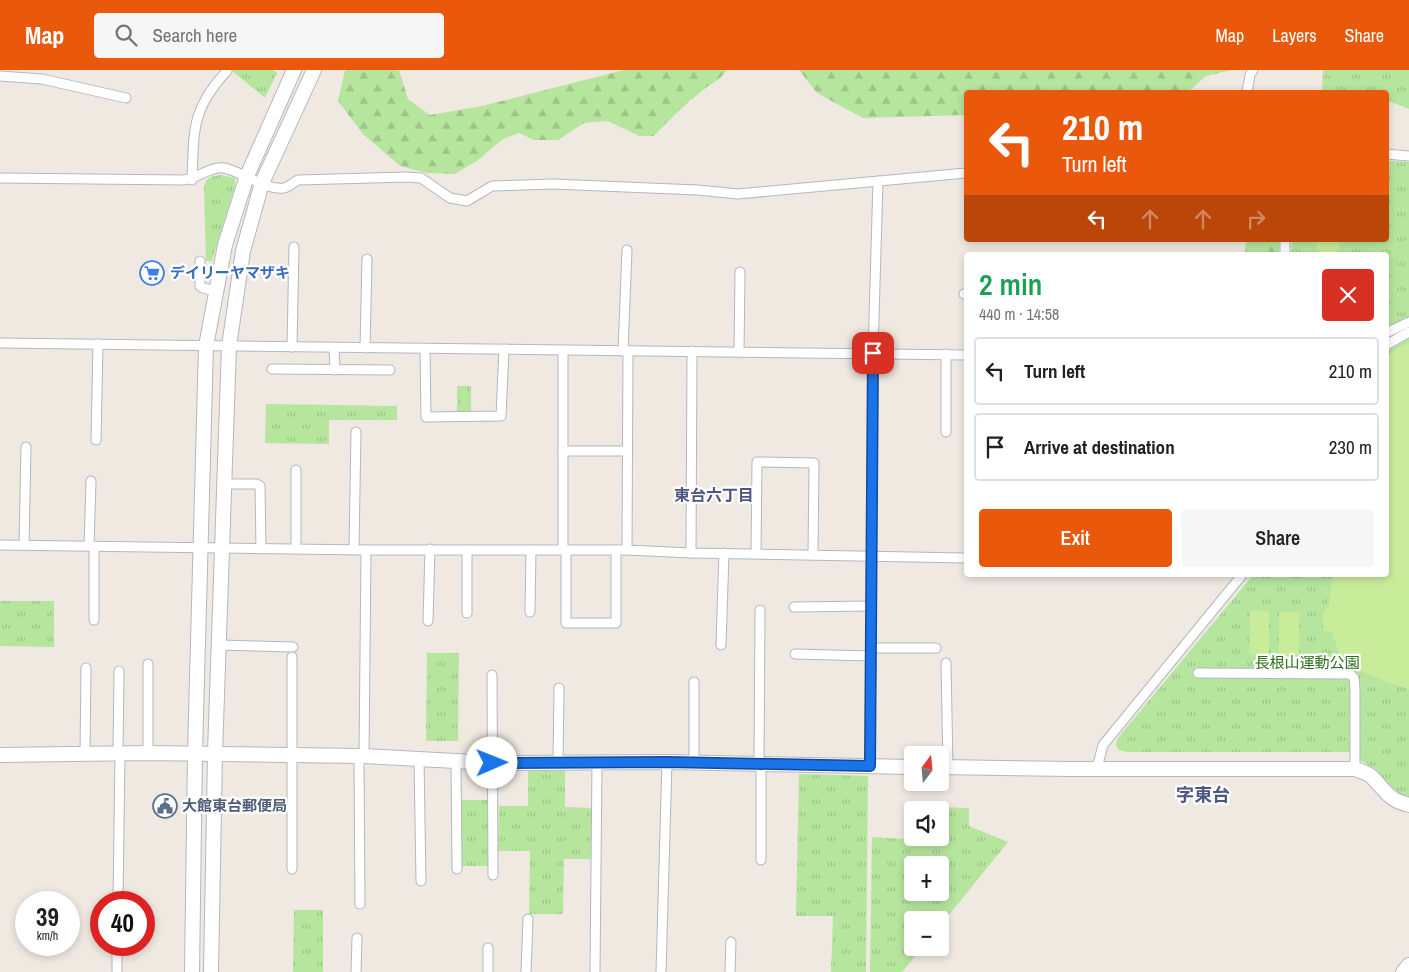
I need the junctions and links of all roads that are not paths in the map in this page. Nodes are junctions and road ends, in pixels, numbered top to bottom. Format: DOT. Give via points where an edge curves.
graph roads {
  1 [pos="294,70"];
  2 [pos="314,70"];
  3 [pos="1253,70"];
  4 [pos="227,71"];
  5 [pos="0,76"];
  6 [pos="1247,90"];
  7 [pos="126,98"];
  8 [pos="1389,154"];
  9 [pos="1409,156"];
  10 [pos="964,173"];
  11 [pos="247,176"];
  12 [pos="0,178"];
  13 [pos="192,180"];
  14 [pos="878,181"];
  15 [pos="262,183"];
  16 [pos="294,247"];
  17 [pos="627,250"];
  18 [pos="367,259"];
  19 [pos="200,261"];
  20 [pos="740,272"];
  21 [pos="216,291"];
  22 [pos="1409,322"];
  23 [pos="1389,332"];
  24 [pos="1409,332"];
  25 [pos="0,343"];
  26 [pos="1389,343"];
  27 [pos="98,344"];
  28 [pos="206,346"];
  29 [pos="229,346"];
  30 [pos="292,347"];
  31 [pos="334,348"];
  32 [pos="365,348"];
  33 [pos="425,349"];
  34 [pos="504,350"];
  35 [pos="563,350"];
  36 [pos="692,350"];
  37 [pos="625,351"];
  38 [pos="739,351"];
  39 [pos="873,353"];
  40 [pos="946,354"];
  41 [pos="964,355"];
  42 [pos="272,369"];
  43 [pos="335,370"];
  44 [pos="390,370"];
  45 [pos="356,432"];
  46 [pos="946,432"];
  47 [pos="96,440"];
  48 [pos="26,447"];
  49 [pos="563,451"];
  50 [pos="627,451"];
  51 [pos="296,470"];
  52 [pos="91,481"];
  53 [pos="224,484"];
  54 [pos="0,545"];
  55 [pos="24,546"];
  56 [pos="91,546"];
  57 [pos="200,547"];
  58 [pos="222,548"];
  59 [pos="260,549"];
  60 [pos="296,549"];
  61 [pos="354,549"];
  62 [pos="366,550"];
  63 [pos="430,550"];
  64 [pos="467,550"];
  65 [pos="531,550"];
  66 [pos="564,550"];
  67 [pos="616,550"];
  68 [pos="627,550"];
  69 [pos="691,553"];
  70 [pos="724,553"];
  71 [pos="756,554"];
  72 [pos="813,555"];
  73 [pos="871,556"];
  74 [pos="964,558"];
  75 [pos="1240,577"];
  76 [pos="794,606"];
  77 [pos="871,606"];
  78 [pos="760,610"];
  79 [pos="530,612"];
  80 [pos="467,613"];
  81 [pos="94,620"];
  82 [pos="428,621"];
  83 [pos="721,644"];
  84 [pos="219,645"];
  85 [pos="293,647"];
  86 [pos="936,648"];
  87 [pos="871,652"];
  88 [pos="796,654"];
  89 [pos="292,657"];
  90 [pos="946,663"];
  91 [pos="148,664"];
  92 [pos="86,668"];
  93 [pos="118,671"];
  94 [pos="1198,673"];
  95 [pos="492,675"];
  96 [pos="694,682"];
  97 [pos="559,688"];
  98 [pos="944,746"];
  99 [pos="148,752"];
  100 [pos="85,753"];
  101 [pos="119,753"];
  102 [pos="195,753"];
  103 [pos="214,754"];
  104 [pos="0,755"];
  105 [pos="293,755"];
  106 [pos="362,756"];
  107 [pos="419,759"];
  108 [pos="456,761"];
  109 [pos="558,762"];
  110 [pos="667,762"];
  111 [pos="492,763"];
  112 [pos="597,763"];
  113 [pos="694,763"];
  114 [pos="760,764"];
  115 [pos="870,766"];
  116 [pos="904,767"];
  117 [pos="949,767"];
  118 [pos="1097,768"];
  119 [pos="1355,769"];
  120 [pos="1409,805"];
  121 [pos="761,860"];
  122 [pos="292,869"];
  123 [pos="456,869"];
  124 [pos="493,875"];
  125 [pos="421,881"];
  126 [pos="118,891"];
  127 [pos="360,904"];
  128 [pos="528,919"];
  129 [pos="357,938"];
  130 [pos="731,942"];
  131 [pos="488,948"];
  132 [pos="117,956"];
  133 [pos="1409,965"];
  134 [pos="117,972"];
  135 [pos="192,972"];
  136 [pos="210,972"];
  137 [pos="356,972"];
  138 [pos="488,972"];
  139 [pos="526,972"];
  140 [pos="595,972"];
  141 [pos="661,972"];
  142 [pos="730,972"];
  143 [pos="1403,972"];
  1 -- 11 [label="street"];
  2 -- 15 [label="street"];
  3 -- 6 [label="street"];
  4 -- 13 [label="street" via="213,86 199,110"];
  5 -- 7 [label="street" via="42,78"];
  8 -- 9 [label="street"];
  10 -- 14 [label="street"];
  11 -- 13 [label="street" via="222,168"];
  11 -- 15 [label="street"];
  11 -- 21 [label="street" via="225,245"];
  12 -- 13 [label="street"];
  14 -- 15 [label="street" via="738,194 553,184 492,186 467,202 450,198 421,178 298,180 286,188 273,188"];
  14 -- 39 [label="street"];
  15 -- 29 [label="street" via="243,251"];
  16 -- 30 [label="street"];
  17 -- 37 [label="street"];
  18 -- 32 [label="street"];
  19 -- 21 [label="street" via="200,286"];
  20 -- 38 [label="street"];
  21 -- 28 [label="street"];
  22 -- 23 [label="street"];
  24 -- 26 [label="street"];
  25 -- 27 [label="street"];
  27 -- 28 [label="street"];
  27 -- 47 [label="street"];
  28 -- 29 [label="street"];
  28 -- 57 [label="street"];
  29 -- 30 [label="street"];
  29 -- 53 [label="street"];
  30 -- 31 [label="street"];
  31 -- 32 [label="street"];
  31 -- 43 [label="street"];
  32 -- 33 [label="street"];
  33 -- 34 [label="street"];
  33 -- 34 [label="street" via="426,417 501,416"];
  34 -- 35 [label="street"];
  35 -- 37 [label="street"];
  35 -- 49 [label="street"];
  36 -- 37 [label="street"];
  36 -- 38 [label="street"];
  36 -- 69 [label="street"];
  37 -- 50 [label="street"];
  38 -- 39 [label="street"];
  39 -- 40 [label="street"];
  39 -- 73 [label="street"];
  40 -- 41 [label="street"];
  40 -- 46 [label="street"];
  42 -- 43 [label="street"];
  43 -- 44 [label="street"];
  45 -- 61 [label="street"];
  48 -- 55 [label="street"];
  49 -- 50 [label="street"];
  49 -- 66 [label="street"];
  50 -- 68 [label="street"];
  51 -- 60 [label="street"];
  52 -- 56 [label="street"];
  53 -- 58 [label="street"];
  53 -- 59 [label="street" via="260,486"];
  54 -- 55 [label="street"];
  55 -- 56 [label="street"];
  56 -- 57 [label="street"];
  56 -- 81 [label="street"];
  57 -- 58 [label="street"];
  57 -- 102 [label="street"];
  58 -- 59 [label="street"];
  58 -- 84 [label="street"];
  59 -- 60 [label="street"];
  60 -- 61 [label="street"];
  61 -- 62 [label="street"];
  62 -- 63 [label="street"];
  62 -- 106 [label="street"];
  63 -- 64 [label="street"];
  63 -- 82 [label="street"];
  64 -- 65 [label="street"];
  64 -- 80 [label="street"];
  65 -- 66 [label="street"];
  65 -- 79 [label="street"];
  66 -- 67 [label="street"];
  66 -- 67 [label="street" via="566,623 616,623"];
  67 -- 68 [label="street"];
  68 -- 69 [label="street"];
  69 -- 70 [label="street"];
  70 -- 71 [label="street"];
  70 -- 83 [label="street"];
  71 -- 72 [label="street"];
  71 -- 72 [label="street" via="757,462 814,463"];
  72 -- 73 [label="street"];
  73 -- 74 [label="street"];
  73 -- 77 [label="street"];
  75 -- 118 [label="street" via="1103,745"];
  76 -- 77 [label="street"];
  77 -- 87 [label="street"];
  78 -- 114 [label="street"];
  84 -- 85 [label="street"];
  84 -- 103 [label="street"];
  86 -- 87 [label="street"];
  87 -- 88 [label="street"];
  87 -- 115 [label="street"];
  89 -- 105 [label="street"];
  90 -- 98 [label="street"];
  91 -- 99 [label="street"];
  92 -- 100 [label="street"];
  93 -- 101 [label="street"];
  94 -- 119 [label="street" via="1350,674 1354,678 1355,690"];
  95 -- 111 [label="street"];
  96 -- 113 [label="street"];
  97 -- 109 [label="street"];
  99 -- 101 [label="street"];
  99 -- 102 [label="street"];
  100 -- 101 [label="street"];
  100 -- 104 [label="street"];
  101 -- 126 [label="street"];
  102 -- 103 [label="street"];
  102 -- 135 [label="street"];
  103 -- 105 [label="street"];
  103 -- 136 [label="street"];
  105 -- 106 [label="street"];
  105 -- 122 [label="street"];
  106 -- 107 [label="street"];
  106 -- 127 [label="street"];
  107 -- 108 [label="street"];
  107 -- 125 [label="street"];
  108 -- 111 [label="street"];
  108 -- 123 [label="street"];
  109 -- 111 [label="street"];
  109 -- 112 [label="street"];
  110 -- 112 [label="street"];
  110 -- 113 [label="street"];
  110 -- 141 [label="street"];
  111 -- 124 [label="street"];
  112 -- 140 [label="street"];
  113 -- 114 [label="street"];
  114 -- 115 [label="street"];
  114 -- 121 [label="street"];
  115 -- 116 [label="street"];
  117 -- 118 [label="street"];
  118 -- 119 [label="street"];
  119 -- 120 [label="street" via="1371,776 1397,802"];
  128 -- 139 [label="street"];
  129 -- 137 [label="street"];
  130 -- 142 [label="street"];
  131 -- 138 [label="street"];
  132 -- 134 [label="street"];
  133 -- 143 [label="street"];
}
